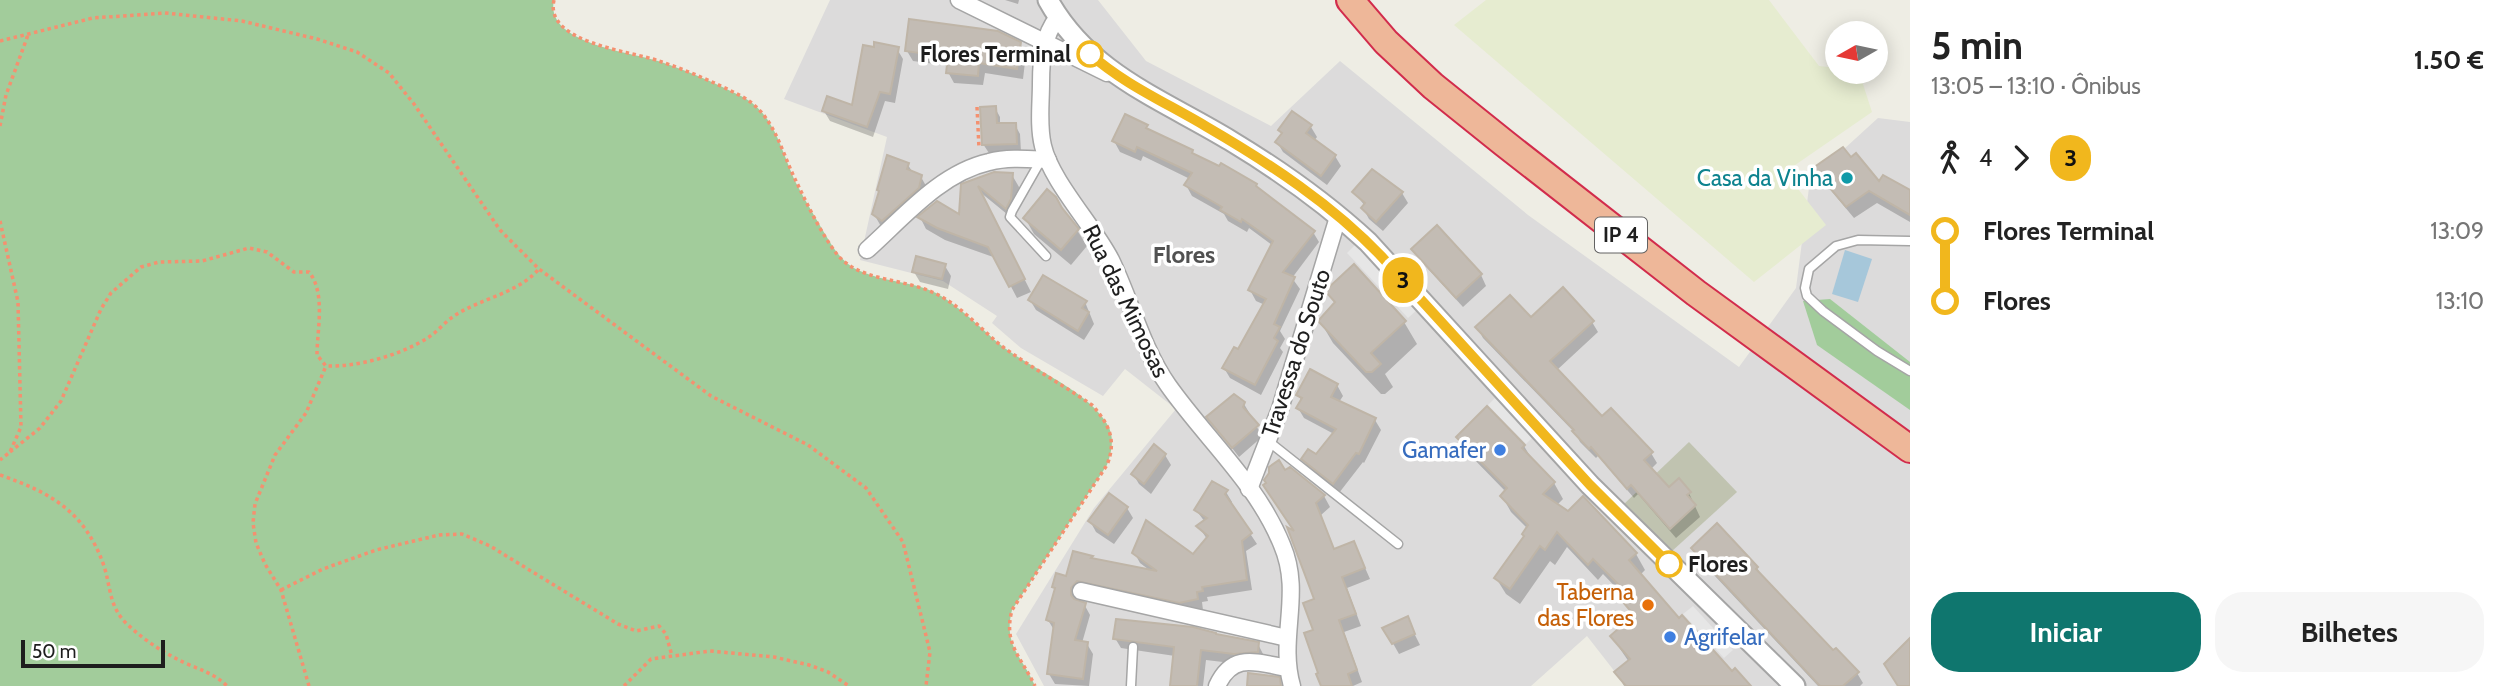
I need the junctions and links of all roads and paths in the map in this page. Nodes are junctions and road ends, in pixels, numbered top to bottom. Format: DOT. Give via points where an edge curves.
graph roads {
  1 [pos="554,0"];
  2 [pos="958,0"];
  3 [pos="1350,0"];
  4 [pos="1370,0"];
  5 [pos="1053,9"];
  6 [pos="29,35"];
  7 [pos="0,41"];
  8 [pos="1045,43"];
  9 [pos="1140,90"];
  10 [pos="977,107"];
  11 [pos="0,126"];
  12 [pos="1044,160"];
  13 [pos="979,164"];
  14 [pos="1338,217"];
  15 [pos="0,221"];
  16 [pos="1910,241"];
  17 [pos="867,250"];
  18 [pos="1046,257"];
  19 [pos="539,269"];
  20 [pos="326,366"];
  21 [pos="1910,371"];
  22 [pos="1910,429"];
  23 [pos="1268,441"];
  24 [pos="1910,449"];
  25 [pos="10,452"];
  26 [pos="0,460"];
  27 [pos="0,475"];
  28 [pos="1249,489"];
  29 [pos="1398,544"];
  30 [pos="281,590"];
  31 [pos="1081,591"];
  32 [pos="1287,638"];
  33 [pos="1133,647"];
  34 [pos="672,656"];
  35 [pos="1288,668"];
  36 [pos="227,686"];
  37 [pos="309,686"];
  38 [pos="624,686"];
  39 [pos="849,686"];
  40 [pos="926,686"];
  41 [pos="1035,686"];
  42 [pos="1131,686"];
  43 [pos="1217,686"];
  44 [pos="1292,686"];
  45 [pos="1795,686"];
  1 -- 41 [label="path" via="558,23 573,34 659,61 759,108 772,125 820,226 847,264 935,293 1102,416 1112,439 1107,465 1012,610 1008,624 1013,650"];
  2 -- 8 [label="street"];
  3 -- 24 [label="highway, IP 4" via="1385,42 1504,143 1696,293"];
  4 -- 22 [label="highway, IP 4" via="1429,62 1524,139"];
  5 -- 8 [label="street, Rua das Mimosas"];
  5 -- 9 [label="street" via="1090,54"];
  6 -- 7 [label="path"];
  6 -- 11 [label="path" via="6,95"];
  6 -- 19 [label="path" via="93,18 165,13 242,21 357,52 389,73 500,230"];
  8 -- 9 [label="street"];
  8 -- 12 [label="street, Rua das Mimosas" via="1041,69"];
  9 -- 14 [label="street" via="1257,157"];
  10 -- 13 [label="path"];
  12 -- 13 [label="street"];
  12 -- 18 [label="lane" via="1010,217"];
  12 -- 28 [label="street, Rua das Mimosas" via="1104,247 1163,376"];
  13 -- 17 [label="street" via="943,182"];
  14 -- 23 [label="street, Travessa do Souto"];
  14 -- 45 [label="street" via="1382,257 1590,485"];
  15 -- 25 [label="path" via="19,302 22,427"];
  16 -- 21 [label="lane" via="1858,240 1836,246 1809,270 1805,288 1807,296 1823,310"];
  19 -- 20 [label="path" via="524,283 454,316 429,337 404,349 354,364"];
  19 -- 40 [label="path" via="711,396 808,445 866,488 903,542 930,652"];
  20 -- 25 [label="path" via="317,355 318,297 316,280 309,272 294,272 267,252 249,248 202,261 159,262 141,267 111,293 61,401 40,428"];
  20 -- 30 [label="path" via="306,413 275,455 255,504 256,543"];
  23 -- 28 [label="street, Travessa do Souto"];
  23 -- 29 [label="lane"];
  25 -- 26 [label="path"];
  27 -- 36 [label="path" via="36,487 82,522 104,568 115,610 127,624 156,648 217,676"];
  28 -- 32 [label="street, Rua das Mimosas" via="1288,559 1293,595"];
  30 -- 34 [label="path" via="376,550 462,534 491,546 618,624 636,631 659,626"];
  30 -- 37 [label="path"];
  31 -- 32 [label="street"];
  32 -- 35 [label="street, Rua das Mimosas"];
  33 -- 42 [label="lane"];
  34 -- 38 [label="path" via="651,659"];
  34 -- 39 [label="path" via="710,651 774,657 828,672"];
  35 -- 43 [label="street" via="1236,663 1225,670"];
  35 -- 44 [label="street, Rua das Mimosas"];
}
